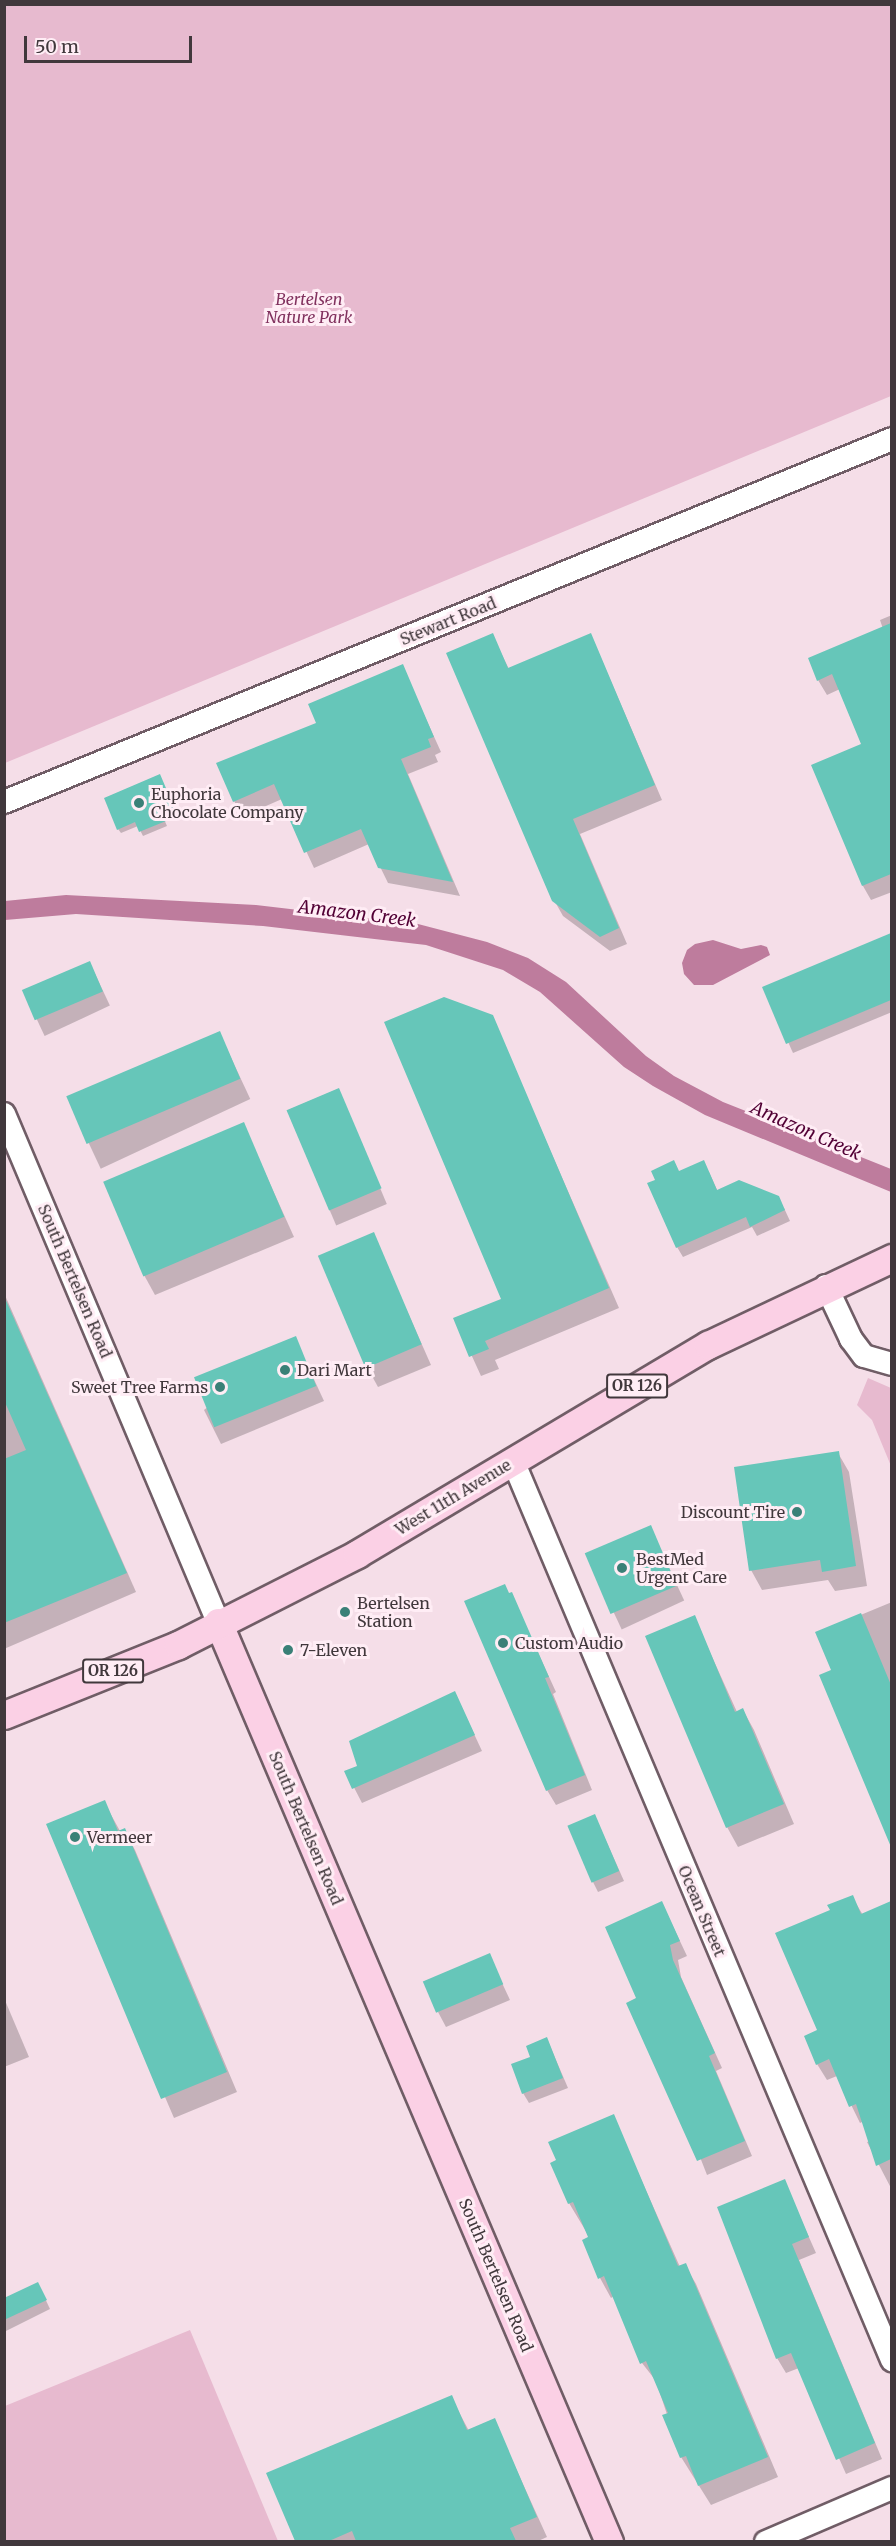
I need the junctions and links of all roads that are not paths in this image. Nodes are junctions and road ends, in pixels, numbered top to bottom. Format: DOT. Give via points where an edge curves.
graph roads {
  1 [pos="891,440"];
  2 [pos="4,802"];
  3 [pos="4,1114"];
  4 [pos="891,1258"];
  5 [pos="826,1286"];
  6 [pos="891,1364"];
  7 [pos="513,1461"];
  8 [pos="218,1622"];
  9 [pos="4,1715"];
  10 [pos="891,2360"];
  11 [pos="891,2488"];
  12 [pos="609,2541"];
  13 [pos="766,2541"];
  1 -- 2 [label="street, Stewart Road"];
  3 -- 8 [label="street, South Bertelsen Road"];
  4 -- 5 [label="main road, West 11th Avenue / OR 126"];
  5 -- 6 [label="street" via="851,1339 864,1356"];
  5 -- 7 [label="main road, West 11th Avenue / OR 126" via="699,1350"];
  7 -- 8 [label="main road, West 11th Avenue / OR 126" via="357,1554"];
  7 -- 10 [label="street, Ocean Street"];
  8 -- 9 [label="main road, West 11th Avenue / OR 126" via="178,1645"];
  8 -- 12 [label="main road, South Bertelsen Road"];
  11 -- 13 [label="street"];
}
